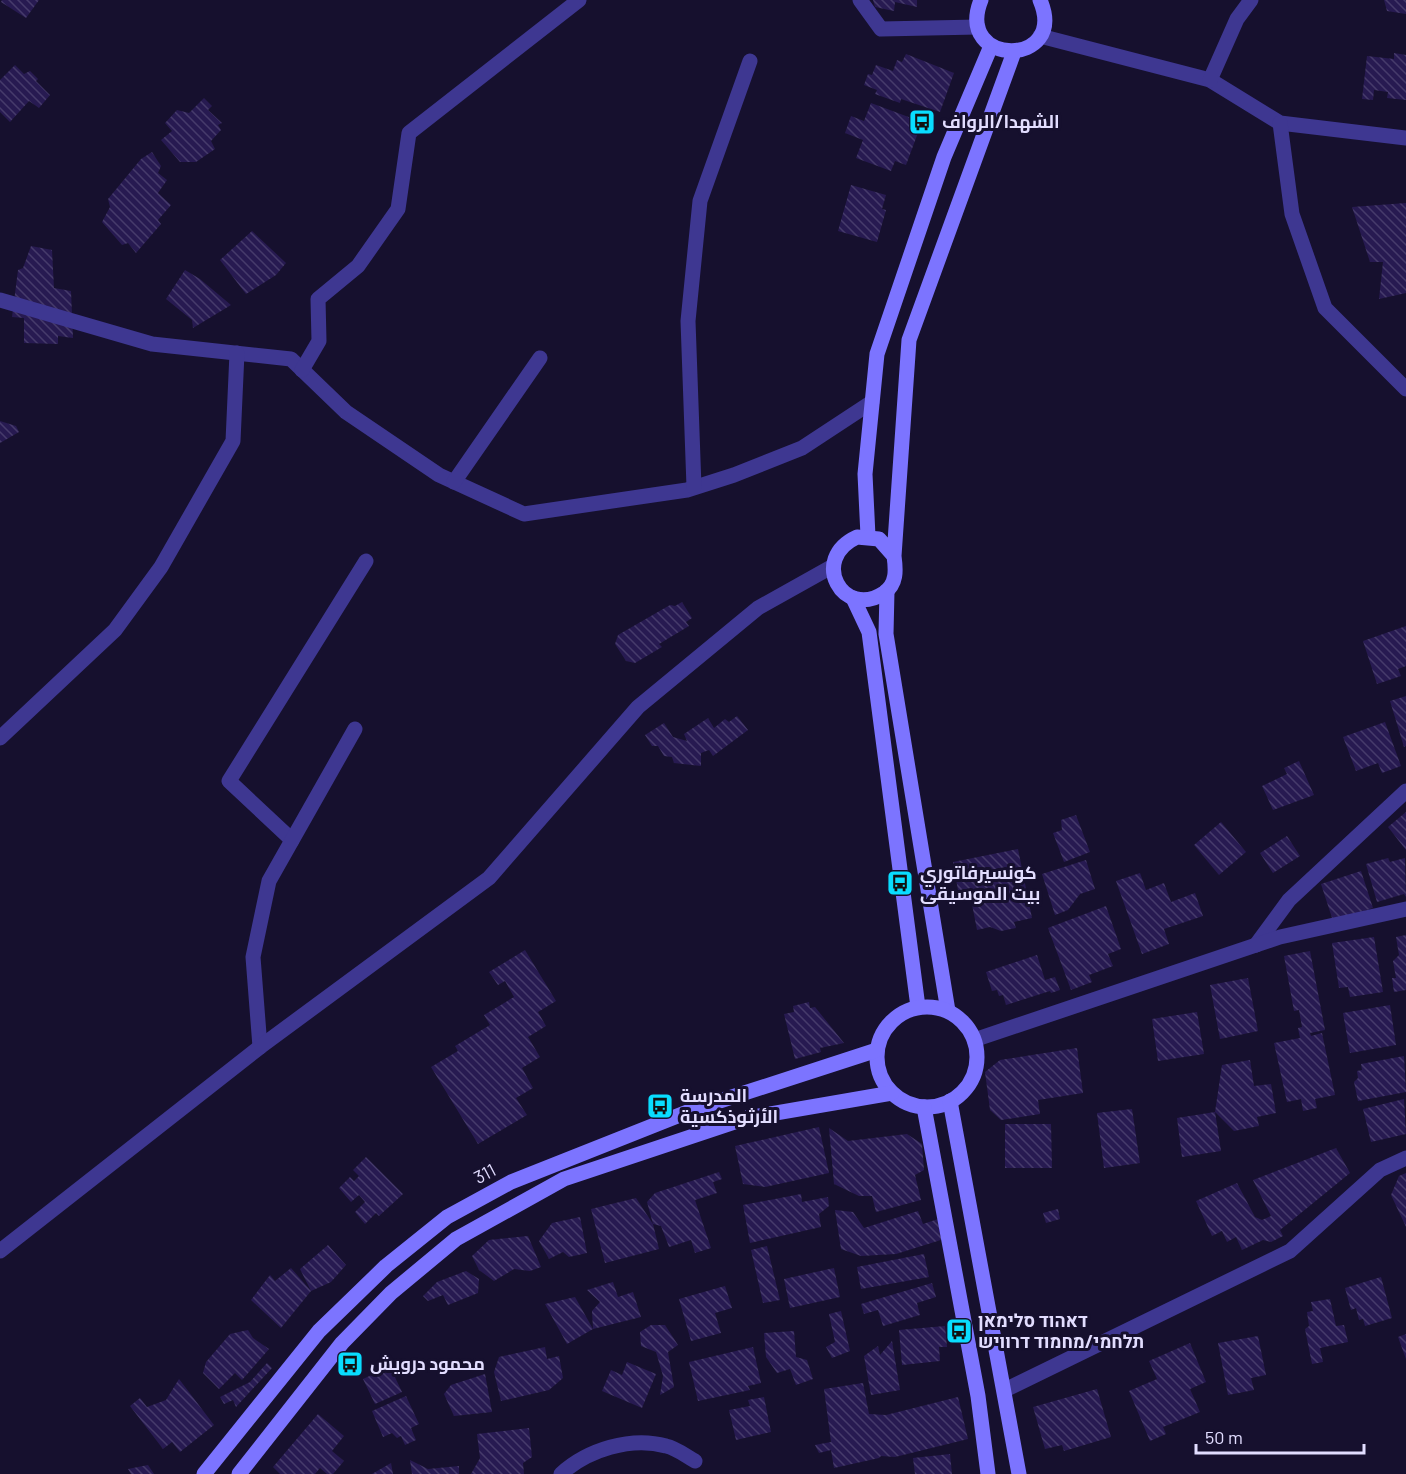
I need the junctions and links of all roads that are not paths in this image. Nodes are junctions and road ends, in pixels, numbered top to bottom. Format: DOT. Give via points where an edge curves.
graph roads {
  1 [pos="579,0"];
  2 [pos="860,0"];
  3 [pos="981,0"];
  4 [pos="1040,0"];
  5 [pos="1251,0"];
  6 [pos="978,27"];
  7 [pos="1040,36"];
  8 [pos="991,45"];
  9 [pos="1014,52"];
  10 [pos="750,61"];
  11 [pos="1210,80"];
  12 [pos="1280,123"];
  13 [pos="1406,138"];
  14 [pos="0,300"];
  15 [pos="237,353"];
  16 [pos="540,358"];
  17 [pos="302,370"];
  18 [pos="1406,389"];
  19 [pos="872,402"];
  20 [pos="454,482"];
  21 [pos="694,487"];
  22 [pos="868,536"];
  23 [pos="894,556"];
  24 [pos="366,561"];
  25 [pos="833,566"];
  26 [pos="887,591"];
  27 [pos="854,598"];
  28 [pos="356,729"];
  29 [pos="0,738"];
  30 [pos="1406,791"];
  31 [pos="292,840"];
  32 [pos="1406,909"];
  33 [pos="1256,945"];
  34 [pos="918,1007"];
  35 [pos="948,1011"];
  36 [pos="974,1040"];
  37 [pos="260,1047"];
  38 [pos="877,1050"];
  39 [pos="892,1093"];
  40 [pos="950,1101"];
  41 [pos="924,1107"];
  42 [pos="1406,1158"];
  43 [pos="0,1251"];
  44 [pos="1005,1389"];
  45 [pos="695,1461"];
  46 [pos="204,1474"];
  47 [pos="240,1474"];
  48 [pos="561,1474"];
  49 [pos="988,1474"];
  50 [pos="1019,1474"];
  1 -- 17 [label="street" via="409,133 398,209 358,266 318,299 319,340"];
  2 -- 6 [label="street" via="881,29"];
  3 -- 6 [label="street"];
  4 -- 7 [label="street" via="1046,13"];
  5 -- 11 [label="street" via="1237,19"];
  6 -- 8 [label="street"];
  7 -- 9 [label="street" via="1026,49"];
  7 -- 11 [label="street"];
  8 -- 9 [label="street"];
  8 -- 19 [label="street" via="944,157 881,344"];
  9 -- 23 [label="street" via="909,340"];
  10 -- 21 [label="street" via="700,201 688,321"];
  11 -- 12 [label="street"];
  12 -- 13 [label="street"];
  12 -- 18 [label="street" via="1292,214 1325,308"];
  14 -- 15 [label="street" via="152,344"];
  15 -- 17 [label="street" via="291,359"];
  15 -- 29 [label="street" via="233,441 161,567 115,630"];
  16 -- 20 [label="street"];
  17 -- 20 [label="street" via="346,412"];
  19 -- 21 [label="street" via="802,448"];
  19 -- 22 [label="street" via="865,474"];
  20 -- 21 [label="street" via="524,514"];
  22 -- 23 [label="street" via="879,539"];
  22 -- 25 [label="street" via="847,541 838,549"];
  23 -- 26 [label="street" via="897,571"];
  24 -- 31 [label="street" via="229,782"];
  25 -- 27 [label="street" via="839,587"];
  25 -- 37 [label="street" via="758,608 638,706 489,878"];
  26 -- 27 [label="street" via="876,598"];
  26 -- 35 [label="street" via="886,634"];
  27 -- 34 [label="street" via="868,632"];
  28 -- 31 [label="street"];
  30 -- 33 [label="street" via="1289,900"];
  31 -- 37 [label="street" via="269,881 253,957"];
  32 -- 33 [label="street"];
  33 -- 36 [label="street"];
  34 -- 35 [label="street"];
  34 -- 38 [label="street" via="901,1013 888,1024"];
  35 -- 36 [label="street" via="965,1024"];
  36 -- 40 [label="street" via="974,1076 964,1091"];
  37 -- 43 [label="street"];
  38 -- 39 [label="street" via="878,1068"];
  38 -- 46 [label="street, 311" via="695,1109 511,1182 447,1217 386,1266 319,1331"];
  39 -- 41 [label="street" via="907,1103"];
  39 -- 47 [label="street" via="747,1119 564,1179 456,1239 392,1293 342,1343"];
  40 -- 41 [label="street"];
  40 -- 44 [label="street"];
  41 -- 49 [label="street" via="978,1396"];
  42 -- 44 [label="street" via="1380,1170 1290,1251"];
  44 -- 50 [label="street"];
  45 -- 48 [label="street" via="668,1446 643,1442 592,1452"];
}
